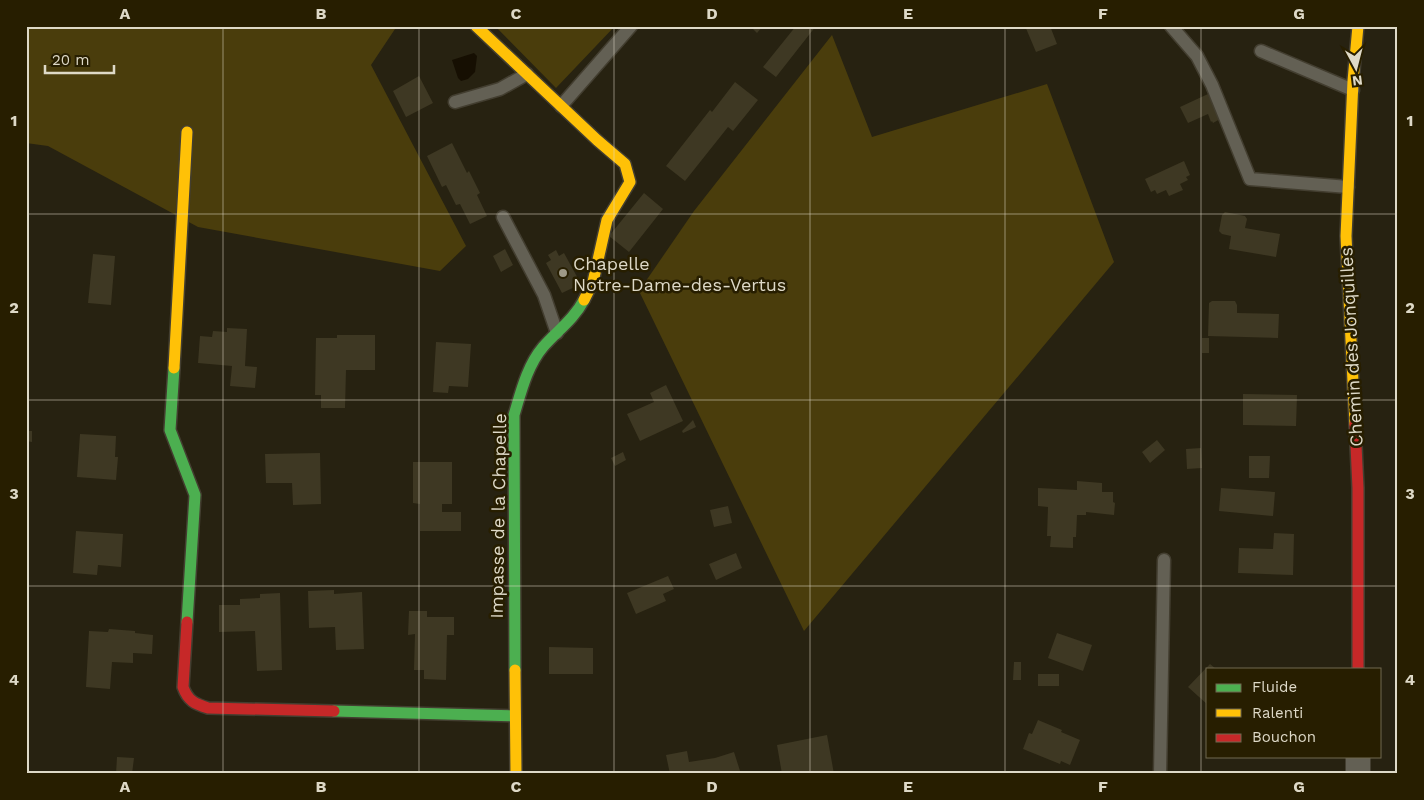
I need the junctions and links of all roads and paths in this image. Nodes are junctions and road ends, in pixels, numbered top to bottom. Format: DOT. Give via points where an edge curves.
graph roads {
  1 [pos="476,26"];
  2 [pos="631,26"];
  3 [pos="1171,26"];
  4 [pos="1358,26"];
  5 [pos="1261,51"];
  6 [pos="526,74"];
  7 [pos="1353,90"];
  8 [pos="455,102"];
  9 [pos="561,106"];
  10 [pos="187,132"];
  11 [pos="1348,187"];
  12 [pos="503,217"];
  13 [pos="557,333"];
  14 [pos="1164,560"];
  15 [pos="1358,668"];
  16 [pos="515,716"];
  17 [pos="1358,758"];
  18 [pos="516,774"];
  19 [pos="1160,774"];
  20 [pos="1358,774"];
  1 -- 6 [label="street, Impasse de la Chapelle"];
  2 -- 9 [label="lane"];
  3 -- 11 [label="lane" via="1197,56 1212,85 1250,179"];
  4 -- 7 [label="street, Chemin des Jonquilles"];
  5 -- 7 [label="lane"];
  6 -- 8 [label="lane" via="500,89"];
  6 -- 9 [label="street, Impasse de la Chapelle"];
  7 -- 11 [label="street, Chemin des Jonquilles"];
  9 -- 13 [label="street, Impasse de la Chapelle" via="625,164 630,182 607,220 594,282 578,311"];
  10 -- 16 [label="street" via="170,430 195,495 183,687 187,699 208,708"];
  11 -- 15 [label="street, Chemin des Jonquilles" via="1346,236 1358,488"];
  12 -- 13 [label="lane" via="544,295"];
  13 -- 16 [label="street, Impasse de la Chapelle" via="531,366 514,415"];
  14 -- 19 [label="lane"];
  16 -- 18 [label="street, Impasse de la Chapelle"];
  17 -- 20 [label="street"];
}
